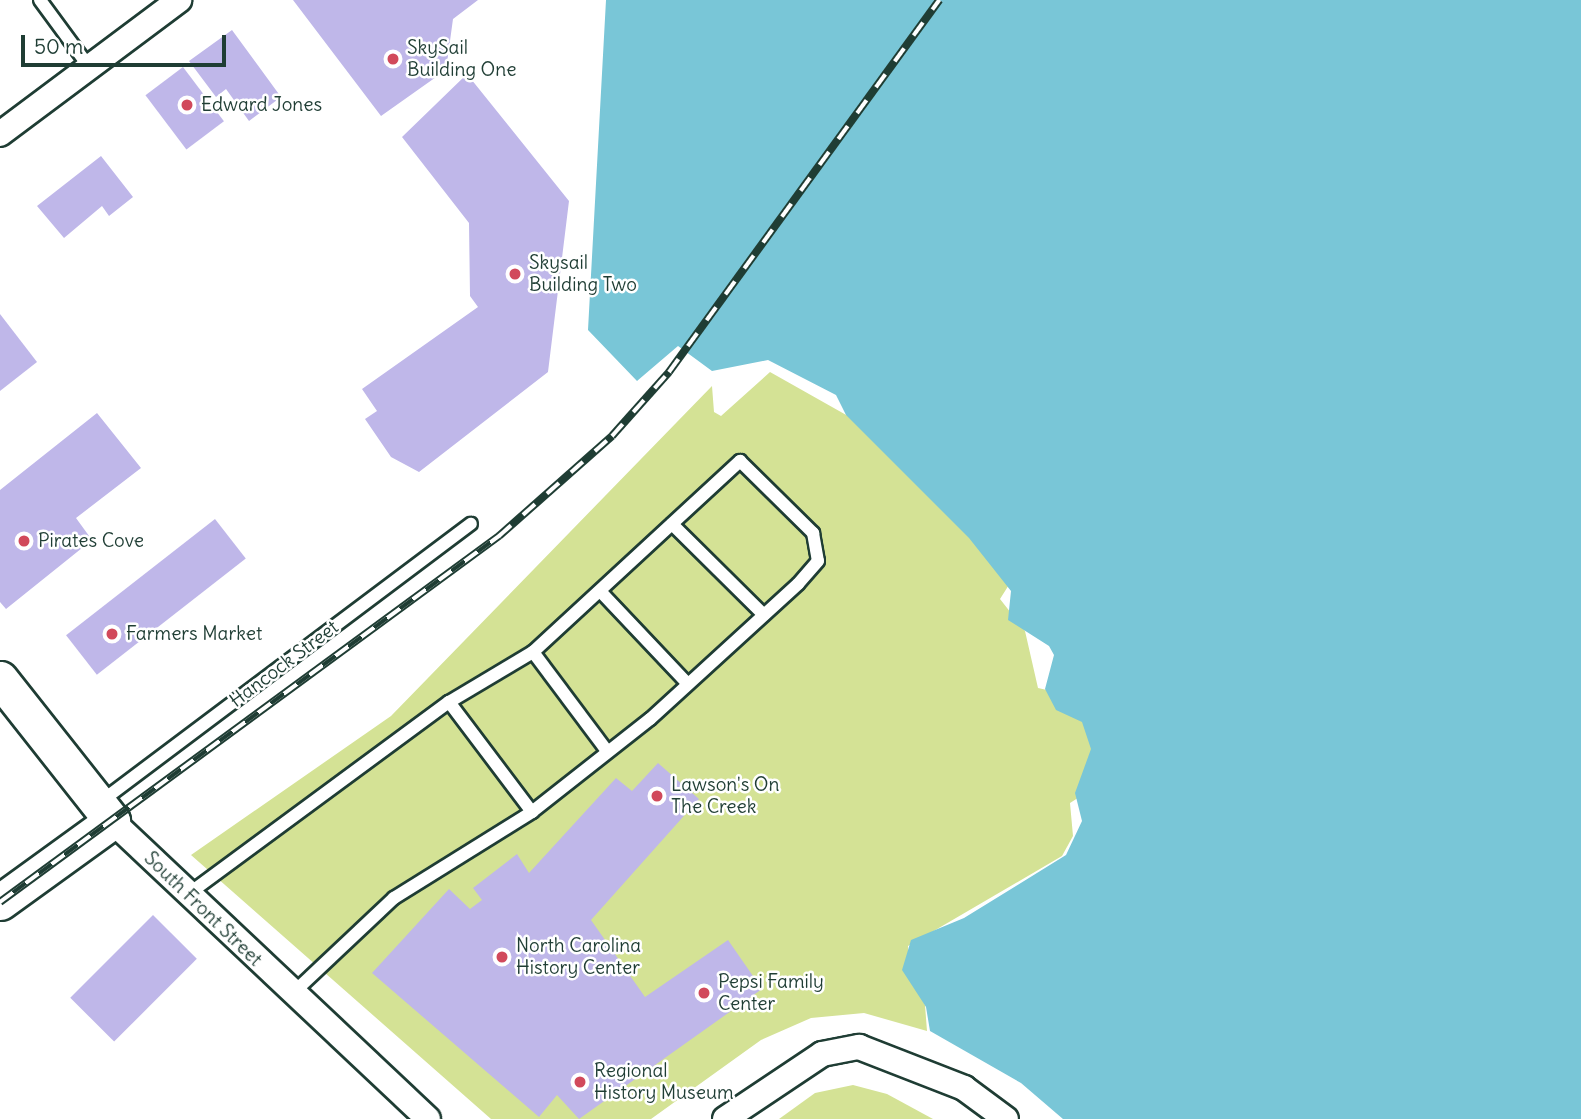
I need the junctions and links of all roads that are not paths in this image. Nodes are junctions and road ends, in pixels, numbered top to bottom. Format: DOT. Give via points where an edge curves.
graph roads {
  1 [pos="40,0"];
  2 [pos="179,0"];
  3 [pos="90,68"];
  4 [pos="0,134"];
  5 [pos="471,524"];
  6 [pos="672,524"];
  7 [pos="600,590"];
  8 [pos="764,615"];
  9 [pos="533,652"];
  10 [pos="0,679"];
  11 [pos="688,684"];
  12 [pos="449,702"];
  13 [pos="607,751"];
  14 [pos="105,812"];
  15 [pos="532,812"];
  16 [pos="187,895"];
  17 [pos="0,902"];
  18 [pos="292,994"];
  19 [pos="428,1119"];
  20 [pos="725,1119"];
  21 [pos="1006,1119"];
  1 -- 3 [label="lane"];
  2 -- 3 [label="street"];
  3 -- 4 [label="street"];
  5 -- 14 [label="lane, Hancock Street"];
  6 -- 7 [label="lane"];
  6 -- 8 [label="lane"];
  6 -- 8 [label="lane" via="740,461 813,533 818,561"];
  7 -- 9 [label="lane"];
  7 -- 11 [label="lane"];
  8 -- 11 [label="lane"];
  9 -- 12 [label="lane"];
  9 -- 13 [label="lane"];
  10 -- 14 [label="street, South Front Street"];
  11 -- 13 [label="lane"];
  12 -- 15 [label="lane"];
  12 -- 16 [label="lane"];
  13 -- 15 [label="lane"];
  14 -- 16 [label="street, South Front Street"];
  14 -- 17 [label="street, Hancock Street"];
  15 -- 18 [label="lane" via="394,898"];
  16 -- 18 [label="street, South Front Street"];
  18 -- 19 [label="street, South Front Street"];
  20 -- 21 [label="street" via="822,1054 859,1047 964,1088"];
}
